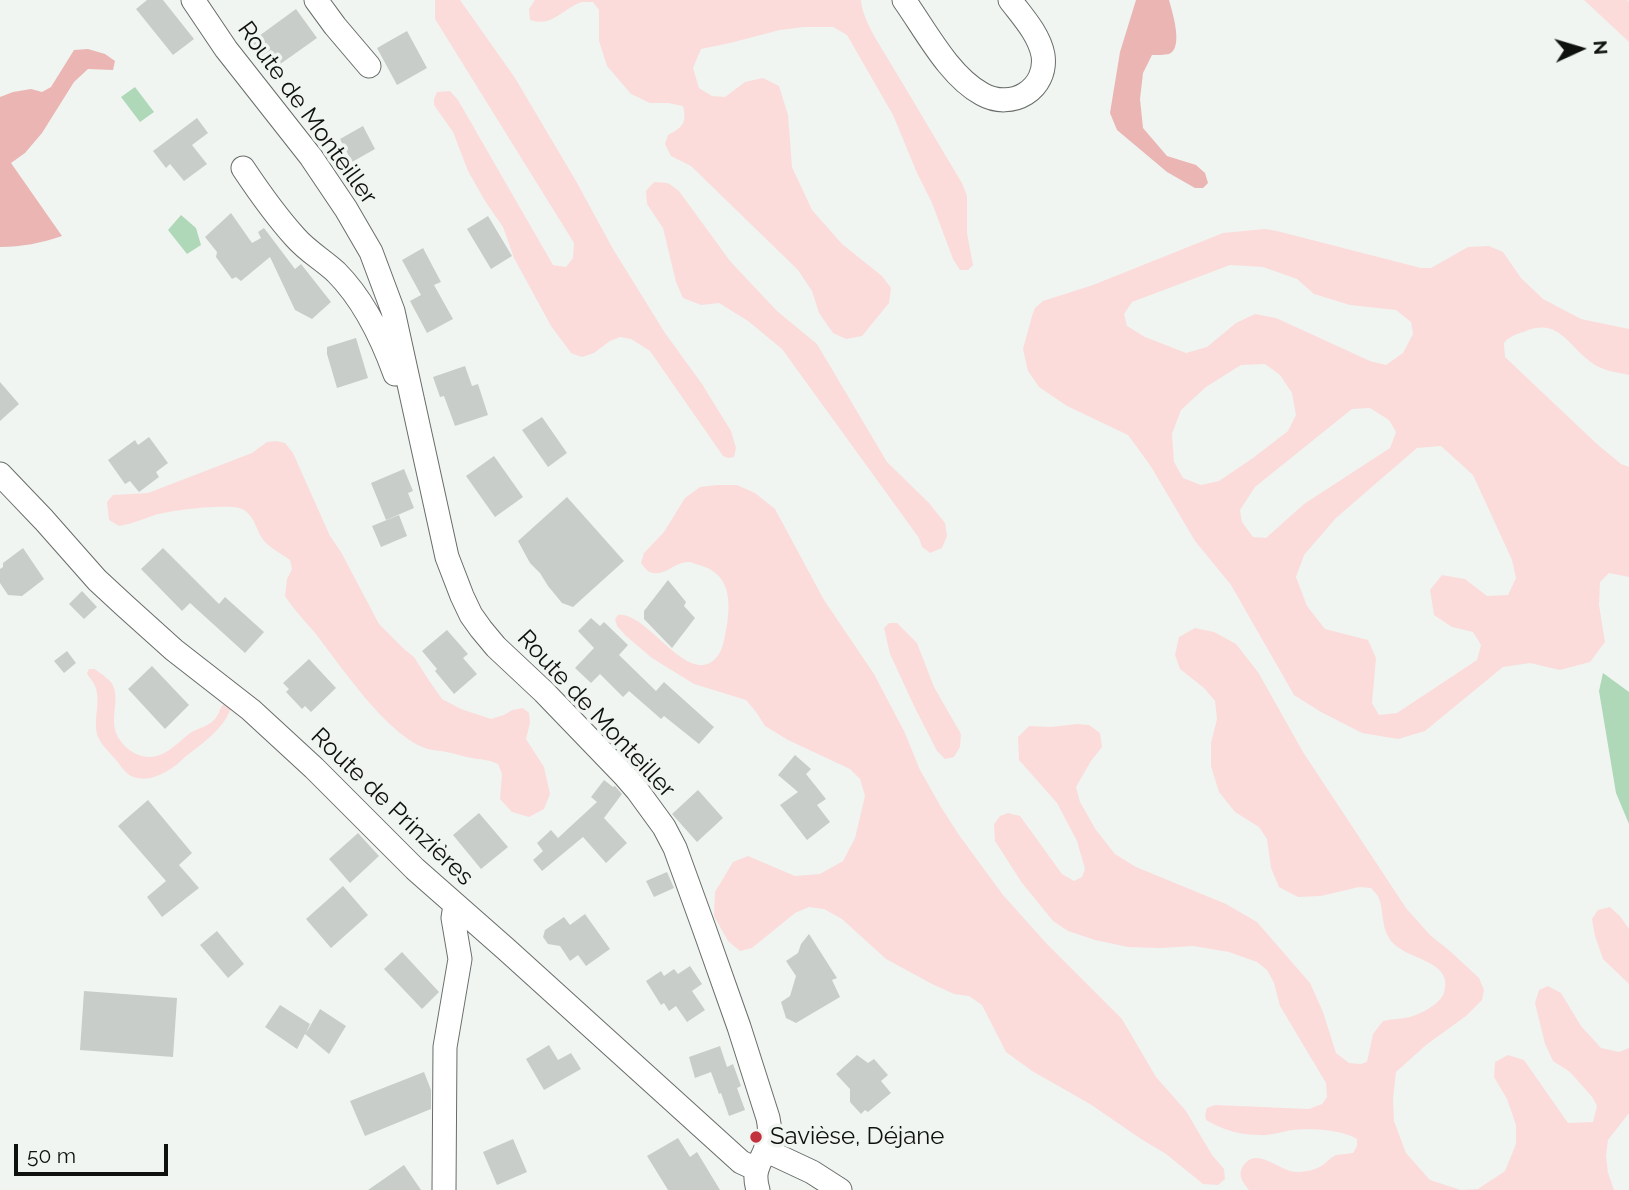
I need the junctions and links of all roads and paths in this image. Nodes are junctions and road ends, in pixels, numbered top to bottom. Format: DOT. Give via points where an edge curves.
graph roads {
  1 [pos="193,0"];
  2 [pos="316,0"];
  3 [pos="904,0"];
  4 [pos="1010,0"];
  5 [pos="369,66"];
  6 [pos="243,169"];
  7 [pos="407,382"];
  8 [pos="0,474"];
  9 [pos="455,905"];
  10 [pos="760,1168"];
  11 [pos="444,1190"];
  12 [pos="840,1190"];
  1 -- 7 [label="street, Route de Monteiller" via="311,157 365,240 388,295"];
  2 -- 5 [label="street"];
  3 -- 4 [label="street" via="959,76 984,96 1009,101 1030,91 1043,65 1038,40"];
  6 -- 7 [label="street, Route de Monteiller" via="293,236 352,291 395,373"];
  7 -- 10 [label="street, Route de Monteiller" via="447,557 471,615 637,790 675,848 765,1108 769,1133"];
  8 -- 9 [label="street, Route de Prinzières" via="97,580 174,650 251,710"];
  9 -- 10 [label="street, Route de Prinzières" via="741,1161"];
  9 -- 11 [label="street" via="460,959 445,1047"];
  10 -- 12 [label="street, Route de Prinzières" via="811,1172"];
}
